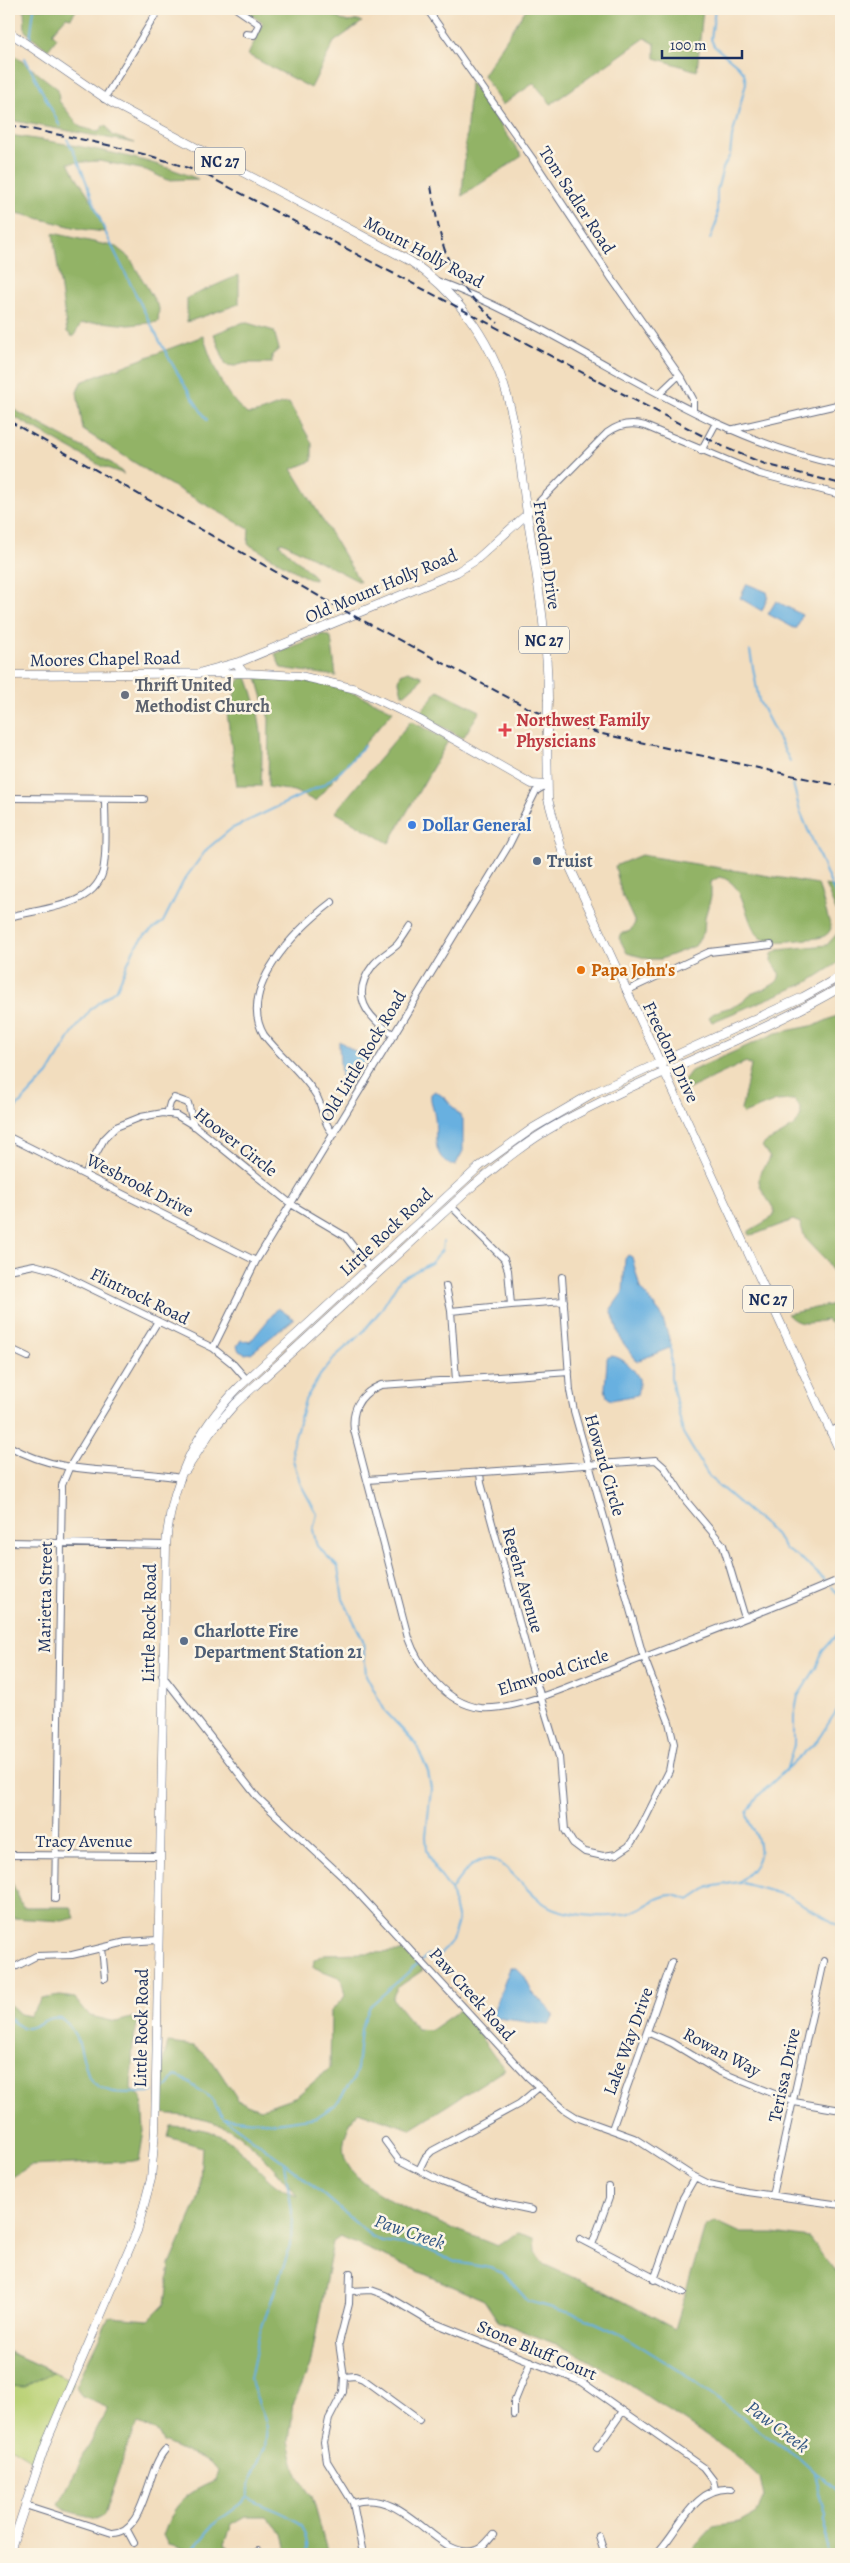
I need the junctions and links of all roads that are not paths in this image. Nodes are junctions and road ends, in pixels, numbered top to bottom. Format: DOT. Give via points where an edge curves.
graph roads {
  1 [pos="159,9"];
  2 [pos="237,9"];
  3 [pos="427,9"];
  4 [pos="9,32"];
  5 [pos="246,34"];
  6 [pos="104,99"];
  7 [pos="436,280"];
  8 [pos="679,374"];
  9 [pos="659,394"];
  10 [pos="841,404"];
  11 [pos="693,411"];
  12 [pos="716,423"];
  13 [pos="730,430"];
  14 [pos="702,451"];
  15 [pos="841,465"];
  16 [pos="841,495"];
  17 [pos="527,514"];
  18 [pos="236,663"];
  19 [pos="202,672"];
  20 [pos="244,673"];
  21 [pos="9,675"];
  22 [pos="547,785"];
  23 [pos="9,798"];
  24 [pos="105,799"];
  25 [pos="144,799"];
  26 [pos="332,902"];
  27 [pos="9,917"];
  28 [pos="410,926"];
  29 [pos="771,945"];
  30 [pos="841,976"];
  31 [pos="841,987"];
  32 [pos="626,991"];
  33 [pos="394,1035"];
  34 [pos="659,1063"];
  35 [pos="664,1073"];
  36 [pos="167,1114"];
  37 [pos="194,1126"];
  38 [pos="334,1134"];
  39 [pos="9,1138"];
  40 [pos="85,1174"];
  41 [pos="291,1204"];
  42 [pos="451,1206"];
  43 [pos="256,1261"];
  44 [pos="369,1267"];
  45 [pos="9,1270"];
  46 [pos="562,1277"];
  47 [pos="446,1286"];
  48 [pos="564,1301"];
  49 [pos="511,1305"];
  50 [pos="451,1311"];
  51 [pos="158,1321"];
  52 [pos="9,1348"];
  53 [pos="212,1348"];
  54 [pos="28,1357"];
  55 [pos="569,1372"];
  56 [pos="247,1380"];
  57 [pos="456,1380"];
  58 [pos="841,1426"];
  59 [pos="830,1432"];
  60 [pos="9,1446"];
  61 [pos="841,1454"];
  62 [pos="590,1463"];
  63 [pos="69,1468"];
  64 [pos="480,1472"];
  65 [pos="181,1478"];
  66 [pos="367,1480"];
  67 [pos="9,1542"];
  68 [pos="60,1543"];
  69 [pos="166,1545"];
  70 [pos="841,1579"];
  71 [pos="745,1618"];
  72 [pos="644,1657"];
  73 [pos="162,1675"];
  74 [pos="540,1696"];
  75 [pos="9,1855"];
  76 [pos="55,1856"];
  77 [pos="159,1856"];
  78 [pos="56,1899"];
  79 [pos="158,1940"];
  80 [pos="102,1948"];
  81 [pos="824,1961"];
  82 [pos="672,1962"];
  83 [pos="17,1966"];
  84 [pos="105,1978"];
  85 [pos="648,2032"];
  86 [pos="538,2088"];
  87 [pos="794,2102"];
  88 [pos="841,2110"];
  89 [pos="612,2130"];
  90 [pos="385,2141"];
  91 [pos="419,2170"];
  92 [pos="695,2177"];
  93 [pos="609,2187"];
  94 [pos="772,2195"];
  95 [pos="841,2205"];
  96 [pos="532,2210"];
  97 [pos="580,2239"];
  98 [pos="592,2245"];
  99 [pos="350,2273"];
  100 [pos="654,2280"];
  101 [pos="351,2290"];
  102 [pos="683,2293"];
  103 [pos="530,2362"];
  104 [pos="344,2377"];
  105 [pos="623,2410"];
  106 [pos="514,2415"];
  107 [pos="419,2420"];
  108 [pos="597,2448"];
  109 [pos="165,2450"];
  110 [pos="715,2489"];
  111 [pos="731,2489"];
  112 [pos="353,2503"];
  113 [pos="25,2505"];
  114 [pos="127,2530"];
  115 [pos="493,2536"];
  116 [pos="598,2536"];
  117 [pos="134,2543"];
  118 [pos="9,2554"];
  119 [pos="363,2554"];
  120 [pos="605,2554"];
  121 [pos="656,2554"];
  1 -- 6 [label="street"];
  2 -- 5 [label="street" via="259,24 254,35"];
  3 -- 8 [label="street, Tom Sadler Road"];
  4 -- 6 [label="main road, Mount Holly Road / NC 27"];
  6 -- 7 [label="main road, Mount Holly Road / NC 27" via="410,261"];
  7 -- 9 [label="street, Mount Holly Road" via="513,315"];
  7 -- 17 [label="main road, Freedom Drive / NC 27" via="480,331 504,381 516,432"];
  8 -- 9 [label="street"];
  8 -- 11 [label="street, Tom Sadler Road" via="693,399"];
  9 -- 11 [label="street, Mount Holly Road"];
  10 -- 13 [label="street"];
  11 -- 12 [label="street, Mount Holly Road"];
  12 -- 13 [label="street, Mount Holly Road"];
  12 -- 14 [label="street"];
  13 -- 15 [label="street, Mount Holly Road" via="776,449"];
  14 -- 16 [label="street, Old Mount Holly Road" via="769,477"];
  14 -- 17 [label="street, Old Mount Holly Road" via="638,424 616,427"];
  17 -- 18 [label="main road, Old Mount Holly Road" via="476,560 457,572"];
  17 -- 22 [label="main road, Freedom Drive / NC 27, bridge" via="546,657"];
  18 -- 19 [label="main road, Old Mount Holly Road"];
  18 -- 20 [label="main road"];
  19 -- 20 [label="main road"];
  19 -- 21 [label="main road, Moores Chapel Road"];
  20 -- 22 [label="main road" via="312,678 356,689 396,707 532,784"];
  22 -- 32 [label="main road, Freedom Drive / NC 27" via="550,812 562,850"];
  22 -- 33 [label="street, Old Little Rock Road" via="536,791 509,845"];
  23 -- 24 [label="street"];
  24 -- 25 [label="street"];
  24 -- 27 [label="street" via="104,866 96,886 78,900"];
  26 -- 38 [label="street" via="306,922 287,946 262,985 257,1011 264,1035 312,1089 329,1130"];
  28 -- 33 [label="street" via="396,946 373,965 362,988 363,1006 369,1015"];
  29 -- 32 [label="street" via="709,952"];
  30 -- 34 [label="main road, Little Rock Road" via="803,997"];
  31 -- 35 [label="main road, Little Rock Road" via="768,1026"];
  32 -- 34 [label="main road, Freedom Drive / NC 27"];
  33 -- 38 [label="street, Old Little Rock Road"];
  34 -- 35 [label="main road, Freedom Drive / NC 27"];
  34 -- 44 [label="main road, Little Rock Road" via="576,1102 511,1142"];
  35 -- 42 [label="main road, Little Rock Road" via="579,1113 541,1135 504,1161"];
  35 -- 59 [label="main road, Freedom Drive / NC 27"];
  36 -- 37 [label="street, Hoover Circle" via="176,1115"];
  36 -- 37 [label="street" via="174,1098 181,1099 188,1103"];
  36 -- 40 [label="street, Hoover Circle" via="141,1117 116,1128 104,1140"];
  37 -- 41 [label="street, Hoover Circle"];
  38 -- 41 [label="street, Old Little Rock Road"];
  39 -- 40 [label="street, Wesbrook Drive"];
  40 -- 43 [label="street, Wesbrook Drive"];
  41 -- 43 [label="street, Old Little Rock Road"];
  41 -- 44 [label="street, Hoover Circle" via="344,1236"];
  42 -- 49 [label="street" via="504,1259"];
  42 -- 65 [label="main road, Little Rock Road" via="235,1404 210,1433"];
  43 -- 53 [label="street, Old Little Rock Road"];
  44 -- 56 [label="main road, Little Rock Road"];
  45 -- 51 [label="street, Flintrock Road" via="24,1266 46,1267"];
  46 -- 48 [label="street, Howard Circle"];
  47 -- 50 [label="street"];
  48 -- 49 [label="street"];
  48 -- 55 [label="street, Howard Circle"];
  49 -- 50 [label="street"];
  50 -- 57 [label="street"];
  51 -- 53 [label="street, Flintrock Road"];
  51 -- 63 [label="street, Marietta Street"];
  52 -- 54 [label="street"];
  53 -- 56 [label="street, Flintrock Road"];
  55 -- 57 [label="street, Elmwood Circle"];
  55 -- 62 [label="street, Howard Circle" via="574,1411"];
  56 -- 65 [label="main road, Little Rock Road" via="217,1410 201,1432"];
  57 -- 66 [label="street, Elmwood Circle" via="381,1385 365,1393 355,1407 353,1422"];
  58 -- 59 [label="street"];
  59 -- 61 [label="main road, Freedom Drive / NC 27"];
  60 -- 63 [label="street"];
  62 -- 64 [label="street"];
  62 -- 71 [label="street" via="650,1459 661,1462 682,1495 723,1545"];
  62 -- 72 [label="street, Howard Circle"];
  63 -- 65 [label="street"];
  63 -- 68 [label="street, Marietta Street" via="61,1495"];
  64 -- 66 [label="street"];
  64 -- 74 [label="street, Regehr Avenue"];
  65 -- 69 [label="main road, Little Rock Road" via="169,1515"];
  66 -- 74 [label="street, Elmwood Circle" via="408,1637 419,1663 447,1692 472,1706 498,1707"];
  67 -- 68 [label="street"];
  68 -- 69 [label="street"];
  68 -- 76 [label="street, Marietta Street"];
  69 -- 73 [label="main road, Little Rock Road"];
  70 -- 71 [label="street, Elmwood Circle"];
  71 -- 72 [label="street, Elmwood Circle"];
  72 -- 74 [label="street, Elmwood Circle"];
  72 -- 74 [label="street, Howard Circle" via="669,1722 673,1754 665,1782 640,1829 629,1846 617,1854 592,1855 581,1850 568,1837 563,1822 559,1757"];
  73 -- 77 [label="main road, Little Rock Road"];
  73 -- 86 [label="street, Paw Creek Road" via="258,1798 333,1867"];
  75 -- 76 [label="street, Tracy Avenue"];
  76 -- 77 [label="street, Tracy Avenue"];
  76 -- 78 [label="street, Marietta Street"];
  77 -- 79 [label="main road, Little Rock Road"];
  79 -- 80 [label="street" via="126,1942"];
  79 -- 113 [label="main road, Little Rock Road" via="151,2179 137,2231 46,2443"];
  80 -- 83 [label="street" via="72,1955 36,1956"];
  80 -- 84 [label="street"];
  81 -- 87 [label="street, Terissa Drive"];
  82 -- 85 [label="street, Lake Way Drive"];
  85 -- 87 [label="street, Rowan Way" via="718,2071"];
  85 -- 89 [label="street, Lake Way Drive"];
  86 -- 89 [label="street, Paw Creek Road" via="570,2114"];
  86 -- 91 [label="street" via="519,2104 432,2151"];
  87 -- 88 [label="street, Rowan Way"];
  87 -- 94 [label="street, Terissa Drive"];
  89 -- 92 [label="street, Paw Creek Road" via="646,2145"];
  90 -- 91 [label="street" via="399,2160"];
  91 -- 96 [label="street" via="479,2197"];
  92 -- 94 [label="street, Paw Creek Road" via="720,2187"];
  92 -- 100 [label="street" via="683,2198"];
  93 -- 98 [label="street"];
  94 -- 95 [label="street, Paw Creek Road"];
  97 -- 98 [label="street"];
  98 -- 100 [label="street"];
  99 -- 101 [label="street"];
  100 -- 102 [label="street"];
  101 -- 103 [label="street, Stone Bluff Court" via="371,2290 385,2295 427,2320"];
  101 -- 104 [label="street" via="339,2343"];
  103 -- 105 [label="street, Stone Bluff Court" via="582,2382"];
  103 -- 106 [label="street" via="514,2403"];
  104 -- 107 [label="street" via="363,2379"];
  104 -- 112 [label="street" via="343,2392 329,2419 324,2442 327,2461"];
  105 -- 108 [label="street"];
  105 -- 110 [label="street, Stone Bluff Court" via="703,2467"];
  109 -- 114 [label="street" via="157,2461 134,2522"];
  110 -- 111 [label="street"];
  110 -- 121 [label="street" via="698,2500"];
  112 -- 115 [label="street" via="371,2500 388,2503 458,2550 478,2550"];
  112 -- 119 [label="street"];
  113 -- 114 [label="street" via="112,2533"];
  113 -- 118 [label="main road, Little Rock Road"];
  114 -- 117 [label="street"];
  116 -- 120 [label="street"];
}
